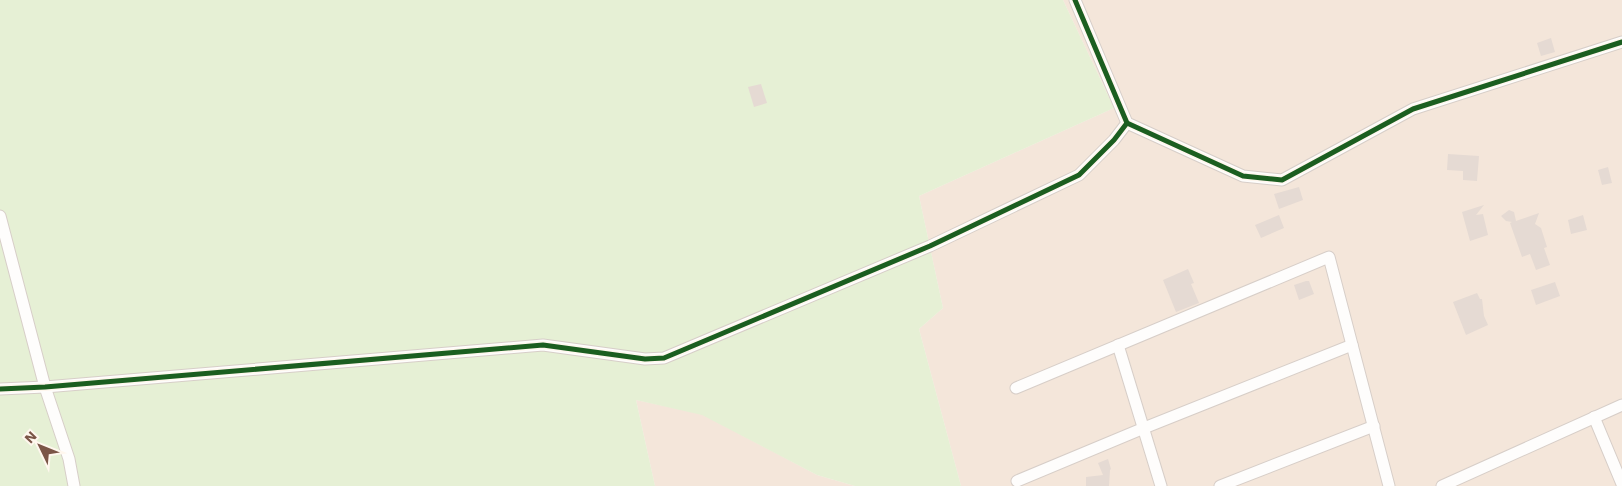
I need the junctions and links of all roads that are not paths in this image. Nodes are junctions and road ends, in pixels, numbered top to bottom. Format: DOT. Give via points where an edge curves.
graph roads {
  1 [pos="1075,0"];
  2 [pos="1622,42"];
  3 [pos="1127,123"];
  4 [pos="0,216"];
  5 [pos="1352,344"];
  6 [pos="1118,345"];
  7 [pos="45,387"];
  8 [pos="1016,388"];
  9 [pos="0,389"];
  10 [pos="1622,405"];
  11 [pos="1594,417"];
  12 [pos="1374,426"];
  13 [pos="1144,428"];
  14 [pos="1017,481"];
  15 [pos="1622,484"];
  16 [pos="74,486"];
  17 [pos="1161,486"];
  18 [pos="1220,486"];
  19 [pos="1389,486"];
  20 [pos="1442,486"];
  1 -- 3 [label="street"];
  2 -- 3 [label="street" via="1413,109 1282,180 1244,176"];
  3 -- 7 [label="street" via="1079,175 930,246 664,358 645,359 543,345"];
  4 -- 7 [label="street"];
  5 -- 6 [label="street" via="1329,257"];
  5 -- 12 [label="street"];
  5 -- 13 [label="street"];
  6 -- 8 [label="street"];
  6 -- 13 [label="street"];
  7 -- 9 [label="street"];
  7 -- 16 [label="street" via="69,459"];
  10 -- 11 [label="street"];
  11 -- 15 [label="street"];
  11 -- 20 [label="street"];
  12 -- 18 [label="street"];
  12 -- 19 [label="street"];
  13 -- 14 [label="street"];
  13 -- 17 [label="street"];
}
